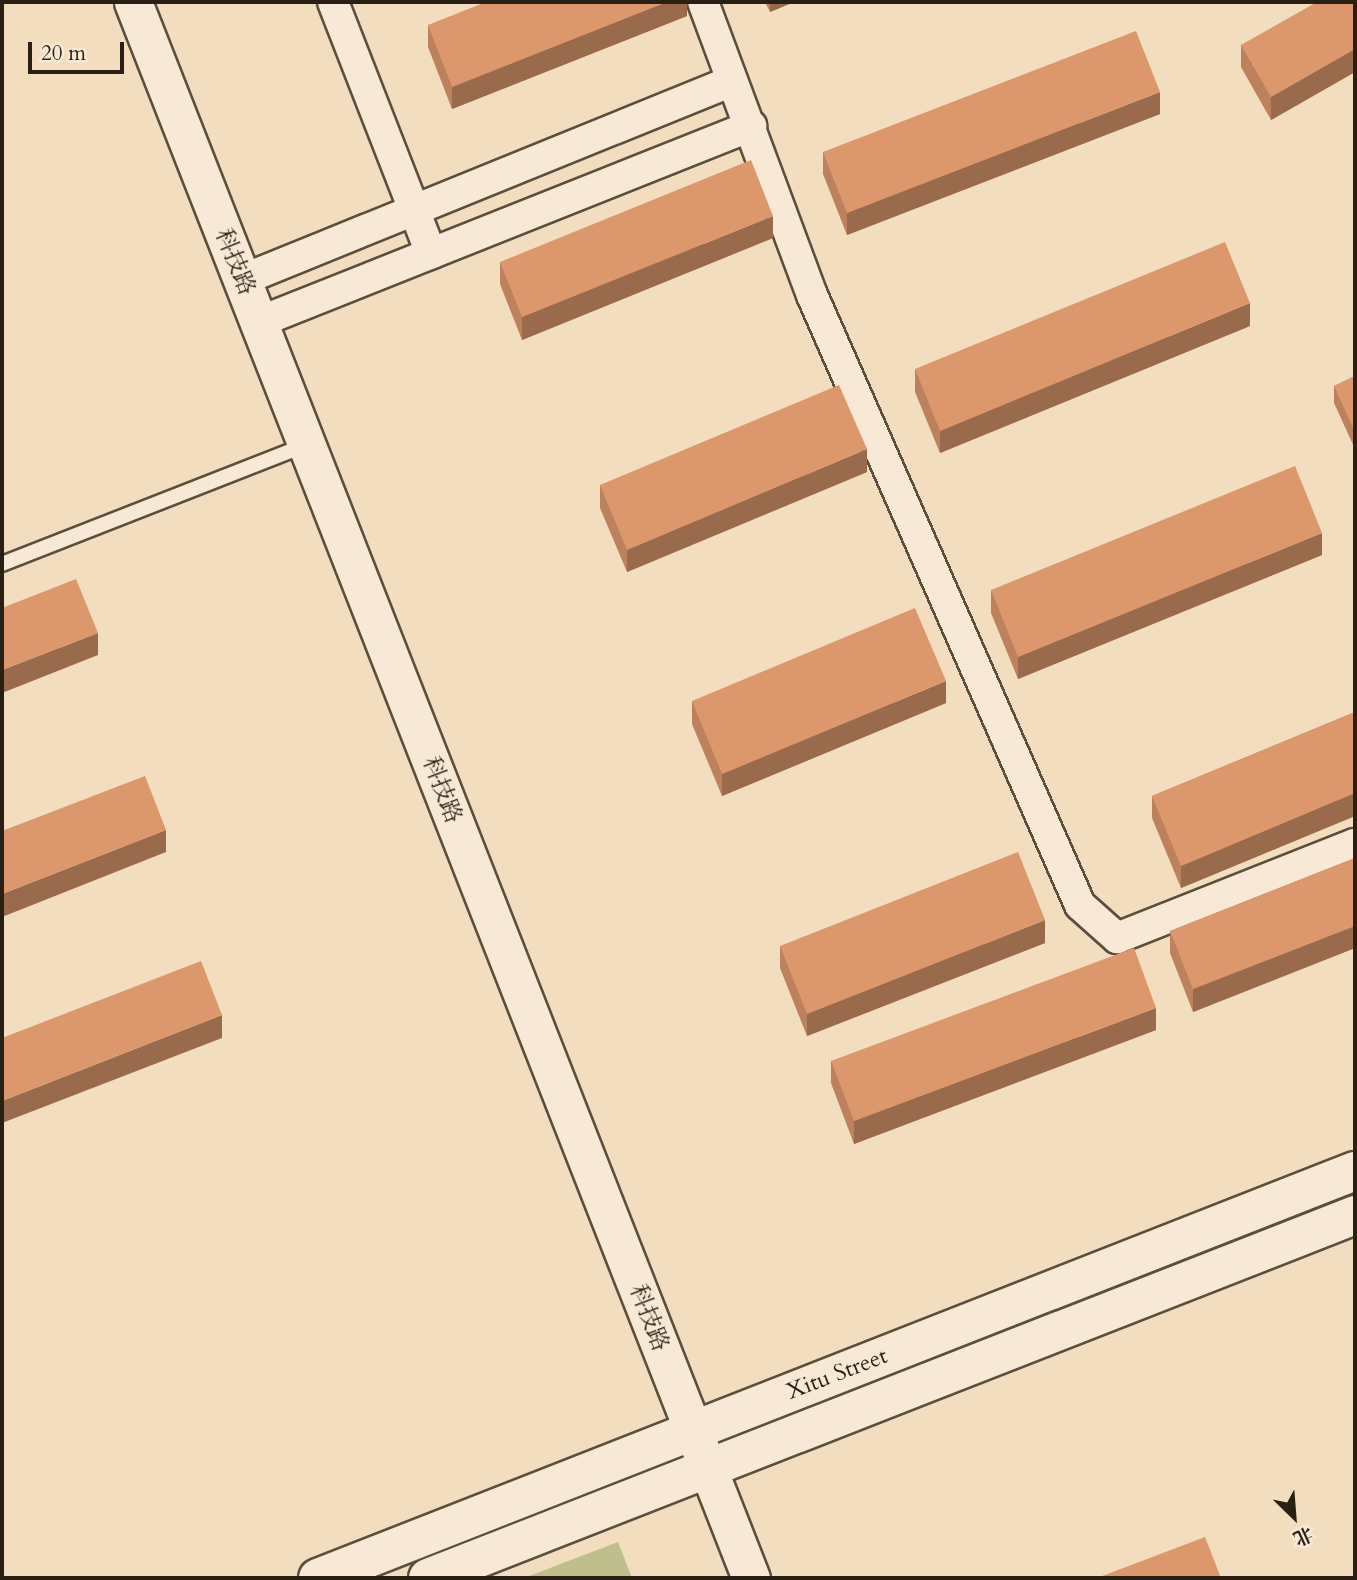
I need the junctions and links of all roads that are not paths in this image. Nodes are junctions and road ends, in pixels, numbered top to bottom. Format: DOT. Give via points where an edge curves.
graph roads {
  1 [pos="133,2"];
  2 [pos="333,2"];
  3 [pos="703,2"];
  4 [pos="732,81"];
  5 [pos="751,126"];
  6 [pos="416,212"];
  7 [pos="430,254"];
  8 [pos="242,280"];
  9 [pos="259,322"];
  10 [pos="307,444"];
  11 [pos="2,564"];
  12 [pos="1355,844"];
  13 [pos="1355,1171"];
  14 [pos="1355,1215"];
  15 [pos="693,1430"];
  16 [pos="708,1468"];
  17 [pos="318,1578"];
  18 [pos="428,1578"];
  19 [pos="751,1578"];
  1 -- 8 [label="street, 科技路"];
  2 -- 6 [label="street"];
  3 -- 4 [label="street"];
  4 -- 5 [label="street"];
  4 -- 6 [label="street"];
  5 -- 7 [label="street"];
  5 -- 12 [label="street" via="812,295 1080,905 1117,938"];
  6 -- 7 [label="street"];
  6 -- 8 [label="street"];
  7 -- 9 [label="street"];
  8 -- 9 [label="street, 科技路"];
  9 -- 10 [label="street, 科技路"];
  10 -- 11 [label="lane"];
  10 -- 15 [label="street, 科技路"];
  13 -- 15 [label="main road, Xitu Street"];
  14 -- 16 [label="main road, Xitu Street"];
  15 -- 16 [label="street, 科技路"];
  15 -- 17 [label="main road, Xitu Street"];
  16 -- 18 [label="main road, Xitu Street"];
  16 -- 19 [label="street, 科技路"];
}
